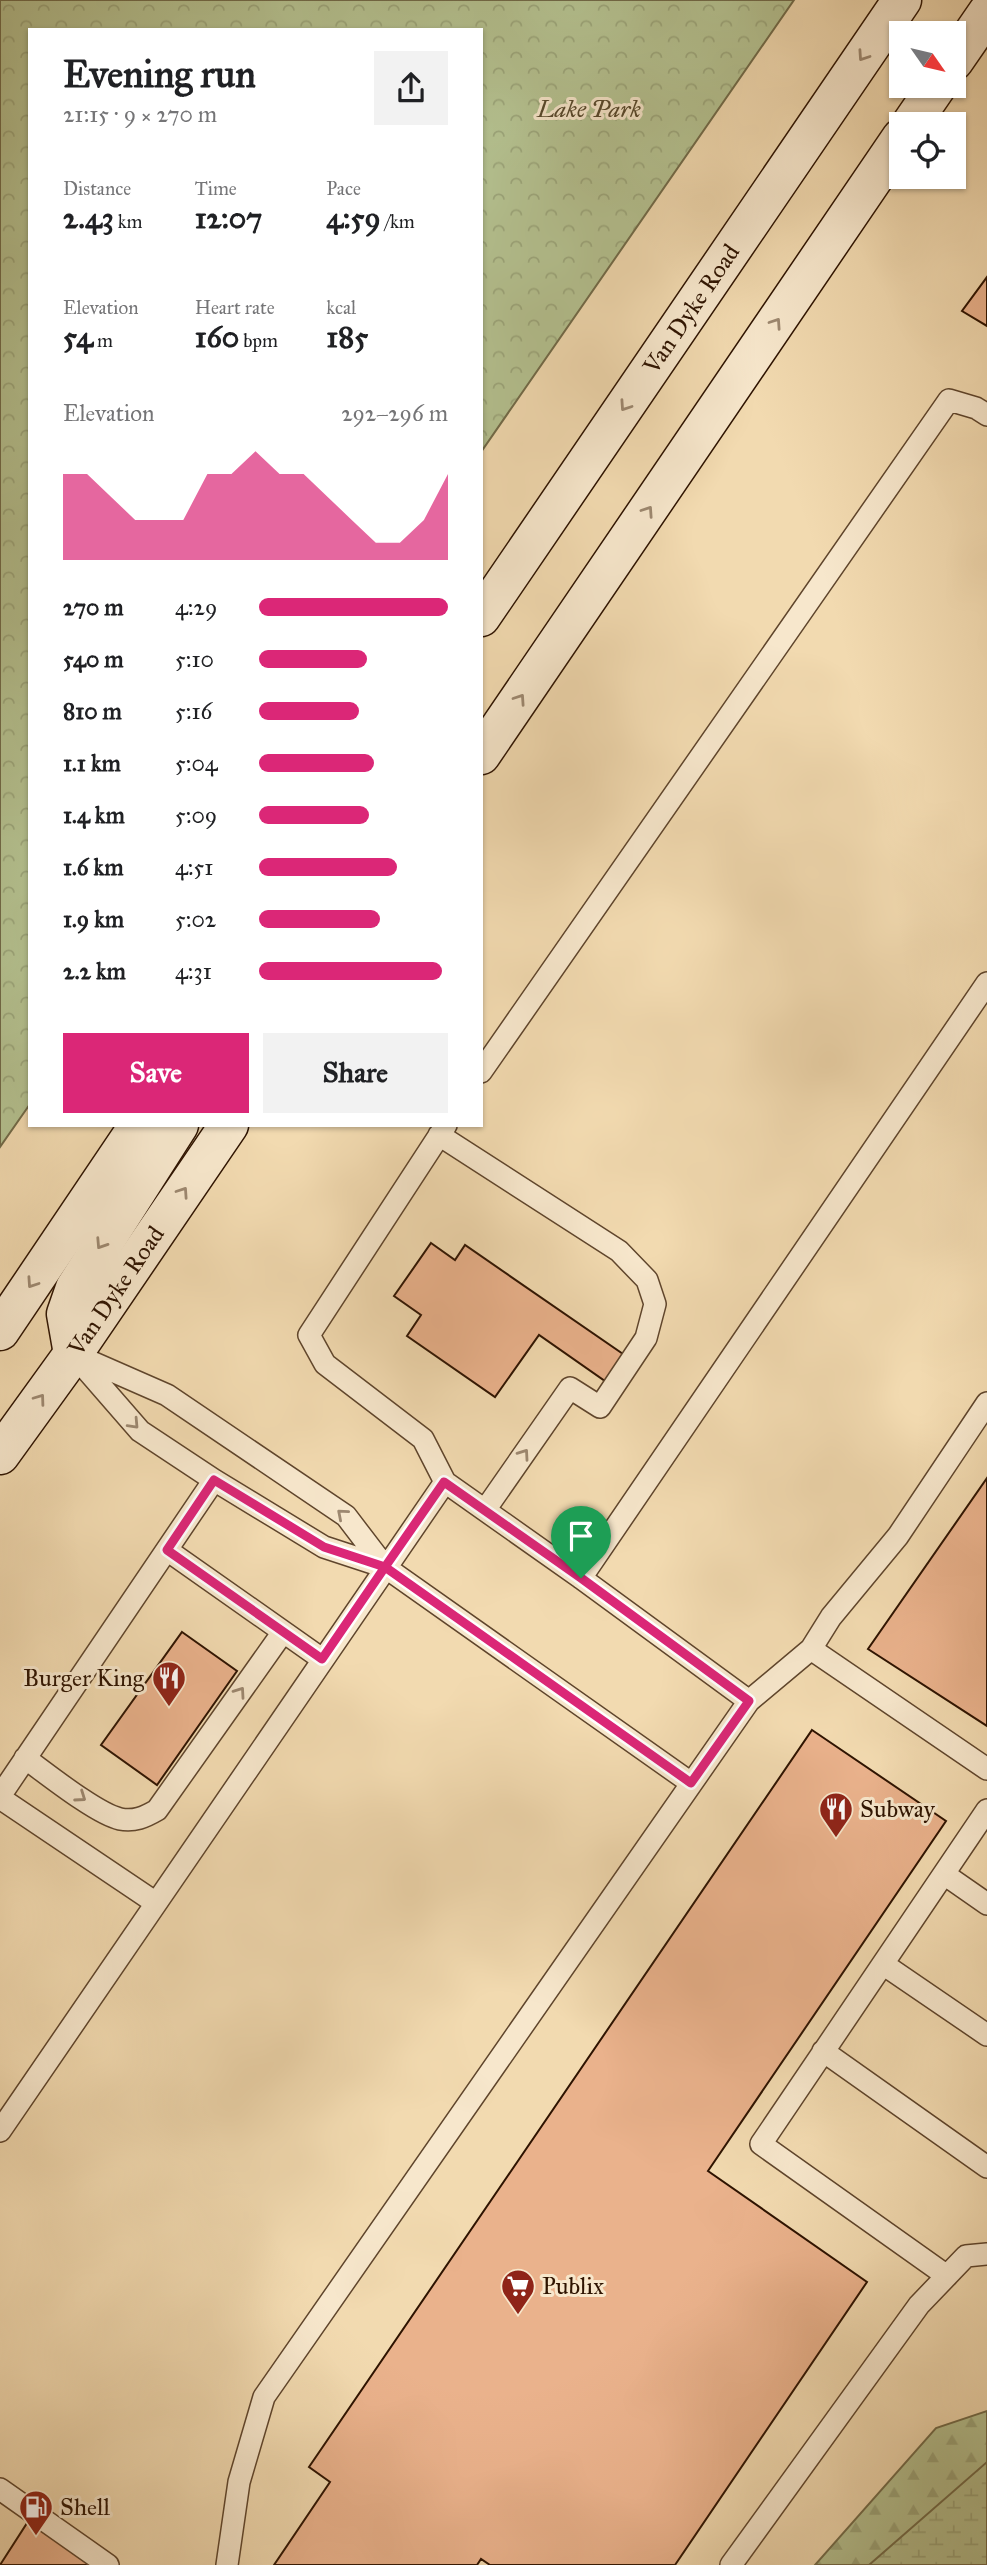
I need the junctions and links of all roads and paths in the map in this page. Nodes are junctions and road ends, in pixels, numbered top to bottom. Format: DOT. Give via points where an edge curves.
graph roads {
  1 [pos="902,0"];
  2 [pos="987,13"];
  3 [pos="966,44"];
  4 [pos="889,156"];
  5 [pos="987,415"];
  6 [pos="486,612"];
  7 [pos="483,752"];
  8 [pos="987,983"];
  9 [pos="483,1069"];
  10 [pos="138,1127"];
  11 [pos="178,1127"];
  12 [pos="228,1127"];
  13 [pos="442,1130"];
  14 [pos="0,1331"];
  15 [pos="73,1354"];
  16 [pos="987,1404"];
  17 [pos="0,1455"];
  18 [pos="214,1480"];
  19 [pos="444,1482"];
  20 [pos="485,1510"];
  21 [pos="167,1550"];
  22 [pos="385,1567"];
  23 [pos="581,1578"];
  24 [pos="283,1632"];
  25 [pos="811,1649"];
  26 [pos="322,1659"];
  27 [pos="749,1701"];
  28 [pos="25,1758"];
  29 [pos="987,1769"];
  30 [pos="691,1783"];
  31 [pos="0,1797"];
  32 [pos="987,1810"];
  33 [pos="944,1874"];
  34 [pos="156,1903"];
  35 [pos="987,1904"];
  36 [pos="883,1964"];
  37 [pos="987,2035"];
  38 [pos="823,2051"];
  39 [pos="0,2131"];
  40 [pos="987,2166"];
  41 [pos="987,2254"];
  42 [pos="947,2276"];
  43 [pos="0,2488"];
  44 [pos="108,2565"];
  45 [pos="227,2565"];
  46 [pos="731,2565"];
  1 -- 6 [label="main road, Van Dyke Road, one-way"];
  2 -- 3 [label="main road"];
  7 -- 4 [label="main road, one-way"];
  5 -- 9 [label="lane" via="949,400"];
  8 -- 23 [label="lane"];
  10 -- 14 [label="main road, one-way"];
  11 -- 15 [label="main road, one-way" via="75,1288 66,1314"];
  15 -- 12 [label="main road, Van Dyke Road, one-way"];
  13 -- 19 [label="lane" via="309,1335 325,1364 423,1439"];
  20 -- 13 [label="lane, one-way" via="570,1388 600,1407 646,1338 655,1304 647,1280 619,1251"];
  17 -- 15 [label="main road, Van Dyke Road, one-way"];
  15 -- 18 [label="lane, one-way" via="141,1431"];
  22 -- 15 [label="lane, one-way" via="346,1516 325,1501 167,1395"];
  16 -- 25 [label="lane" via="898,1536 831,1617"];
  18 -- 21 [label="lane"];
  18 -- 22 [label="lane" via="324,1547"];
  19 -- 20 [label="lane"];
  19 -- 22 [label="lane"];
  20 -- 23 [label="lane"];
  21 -- 24 [label="lane"];
  21 -- 28 [label="lane"];
  22 -- 26 [label="lane"];
  22 -- 30 [label="lane"];
  23 -- 27 [label="lane"];
  24 -- 26 [label="lane"];
  28 -- 24 [label="lane, one-way" via="105,1813 135,1820 149,1815 157,1810"];
  25 -- 27 [label="lane"];
  25 -- 29 [label="lane"];
  26 -- 34 [label="lane"];
  27 -- 30 [label="lane"];
  28 -- 31 [label="lane"];
  30 -- 45 [label="lane" via="264,2397 239,2482"];
  31 -- 34 [label="lane"];
  32 -- 33 [label="lane"];
  33 -- 35 [label="lane"];
  33 -- 36 [label="lane"];
  34 -- 39 [label="lane"];
  36 -- 37 [label="lane"];
  36 -- 38 [label="lane"];
  38 -- 40 [label="lane"];
  38 -- 42 [label="lane" via="761,2144"];
  41 -- 42 [label="lane" via="966,2256"];
  42 -- 46 [label="lane" via="919,2305"];
  43 -- 44 [label="lane"];
}
